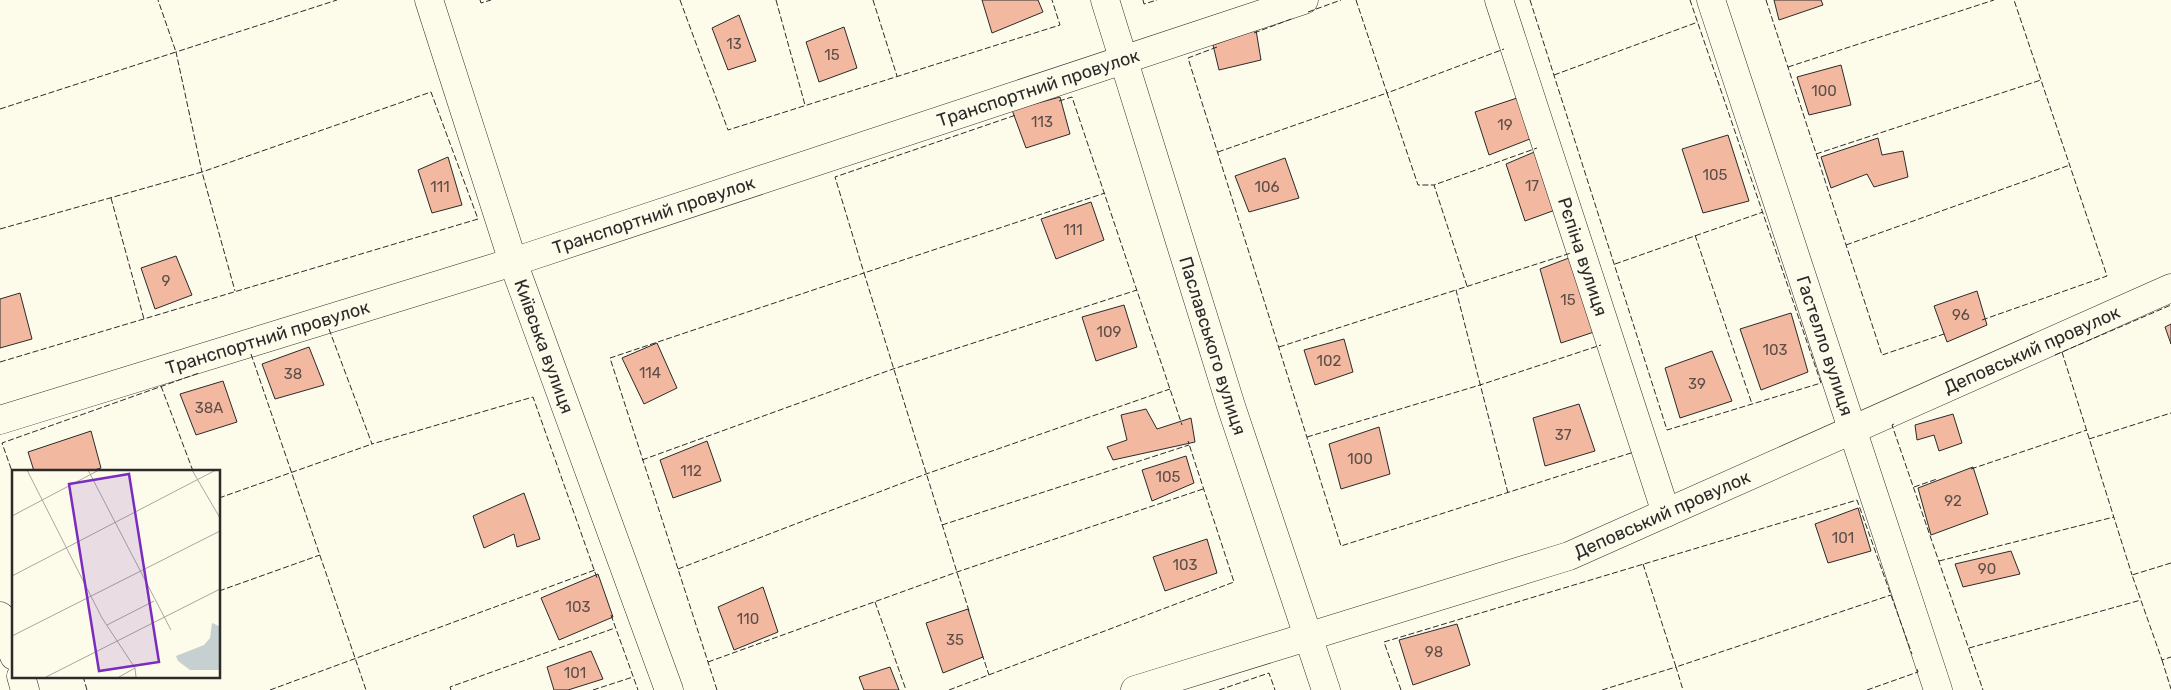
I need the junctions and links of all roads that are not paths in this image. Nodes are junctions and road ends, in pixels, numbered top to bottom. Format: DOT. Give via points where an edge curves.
graph roads {
  1 [pos="429,0"];
  2 [pos="1105,0"];
  3 [pos="1304,0"];
  4 [pos="1499,0"];
  5 [pos="1711,0"];
  6 [pos="1124,61"];
  7 [pos="513,262"];
  8 [pos="2171,288"];
  9 [pos="0,420"];
  10 [pos="1852,430"];
  11 [pos="1666,513"];
  12 [pos="0,616"];
  13 [pos="1308,635"];
  14 [pos="12,650"];
  15 [pos="21,678"];
  16 [pos="25,690"];
  17 [pos="669,690"];
  18 [pos="1135,690"];
  19 [pos="1326,690"];
  20 [pos="1938,690"];
  1 -- 7 [label="street, Київська вулиця"];
  2 -- 6 [label="street, Паславського вулиця"];
  3 -- 6 [label="street, Транспортний провулок"];
  4 -- 11 [label="street, Рєпіна вулиця"];
  5 -- 10 [label="street, Гастелло вулиця"];
  6 -- 7 [label="street, Транспортний провулок"];
  6 -- 13 [label="street, Паславського вулиця" via="1228,396"];
  7 -- 9 [label="street, Транспортний провулок"];
  7 -- 17 [label="street, Київська вулиця"];
  8 -- 10 [label="street, Деповський провулок"];
  10 -- 11 [label="street, Деповський провулок"];
  10 -- 20 [label="street, Гастелло вулиця"];
  11 -- 13 [label="street, Деповський провулок" via="1569,556"];
  12 -- 14 [label="street"];
  13 -- 18 [label="street, Деповський провулок"];
  13 -- 19 [label="street, Паславського вулиця"];
  15 -- 16 [label="street"];
}
